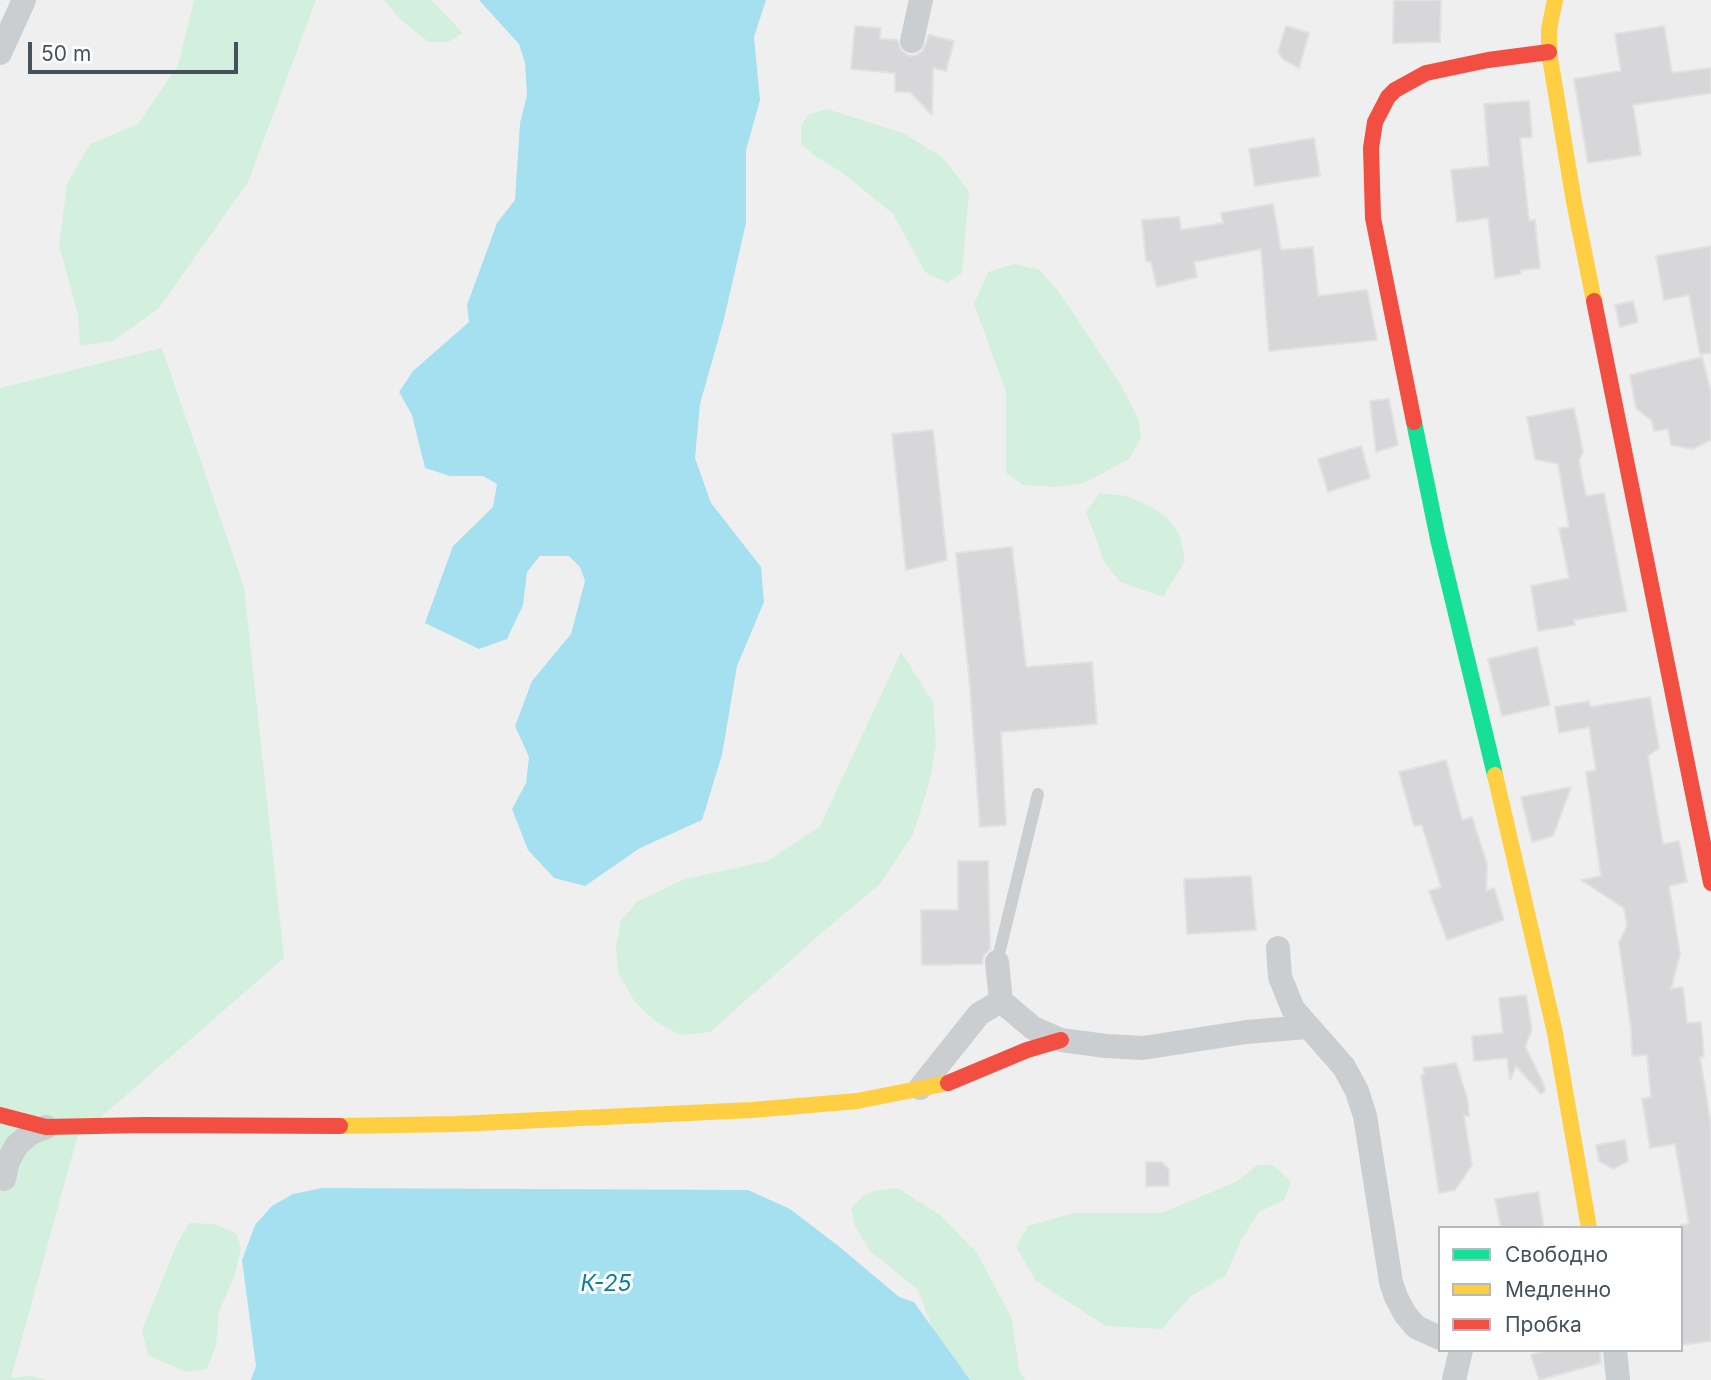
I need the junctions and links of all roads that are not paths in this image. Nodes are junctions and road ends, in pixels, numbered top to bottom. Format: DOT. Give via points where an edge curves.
graph roads {
  1 [pos="24,0"];
  2 [pos="921,0"];
  3 [pos="1555,0"];
  4 [pos="912,41"];
  5 [pos="1549,52"];
  6 [pos="0,53"];
  7 [pos="1038,794"];
  8 [pos="1711,883"];
  9 [pos="1279,948"];
  10 [pos="997,962"];
  11 [pos="1000,1002"];
  12 [pos="1307,1027"];
  13 [pos="1061,1040"];
  14 [pos="920,1088"];
  15 [pos="0,1115"];
  16 [pos="46,1127"];
  17 [pos="4,1180"];
  18 [pos="1589,1226"];
  19 [pos="1438,1337"];
  20 [pos="1461,1352"];
  21 [pos="1615,1352"];
  22 [pos="1454,1380"];
  23 [pos="1618,1380"];
  1 -- 6 [label="street"];
  2 -- 4 [label="street"];
  3 -- 5 [label="street"];
  5 -- 8 [label="street" via="1574,202"];
  5 -- 18 [label="street" via="1426,73 1395,90 1375,122 1372,190 1376,230 1438,539 1558,1046"];
  7 -- 10 [label="lane"];
  9 -- 12 [label="street" via="1280,977 1293,1009"];
  10 -- 11 [label="street"];
  11 -- 13 [label="street" via="1033,1028"];
  11 -- 14 [label="street" via="979,1014"];
  12 -- 13 [label="street" via="1143,1048"];
  12 -- 19 [label="street" via="1344,1067 1365,1116 1396,1297 1416,1327"];
  13 -- 14 [label="street" via="946,1084"];
  14 -- 16 [label="street" via="857,1101 626,1118 307,1127"];
  15 -- 16 [label="street"];
  16 -- 17 [label="street" via="17,1145"];
  20 -- 22 [label="street"];
  21 -- 23 [label="street"];
}
